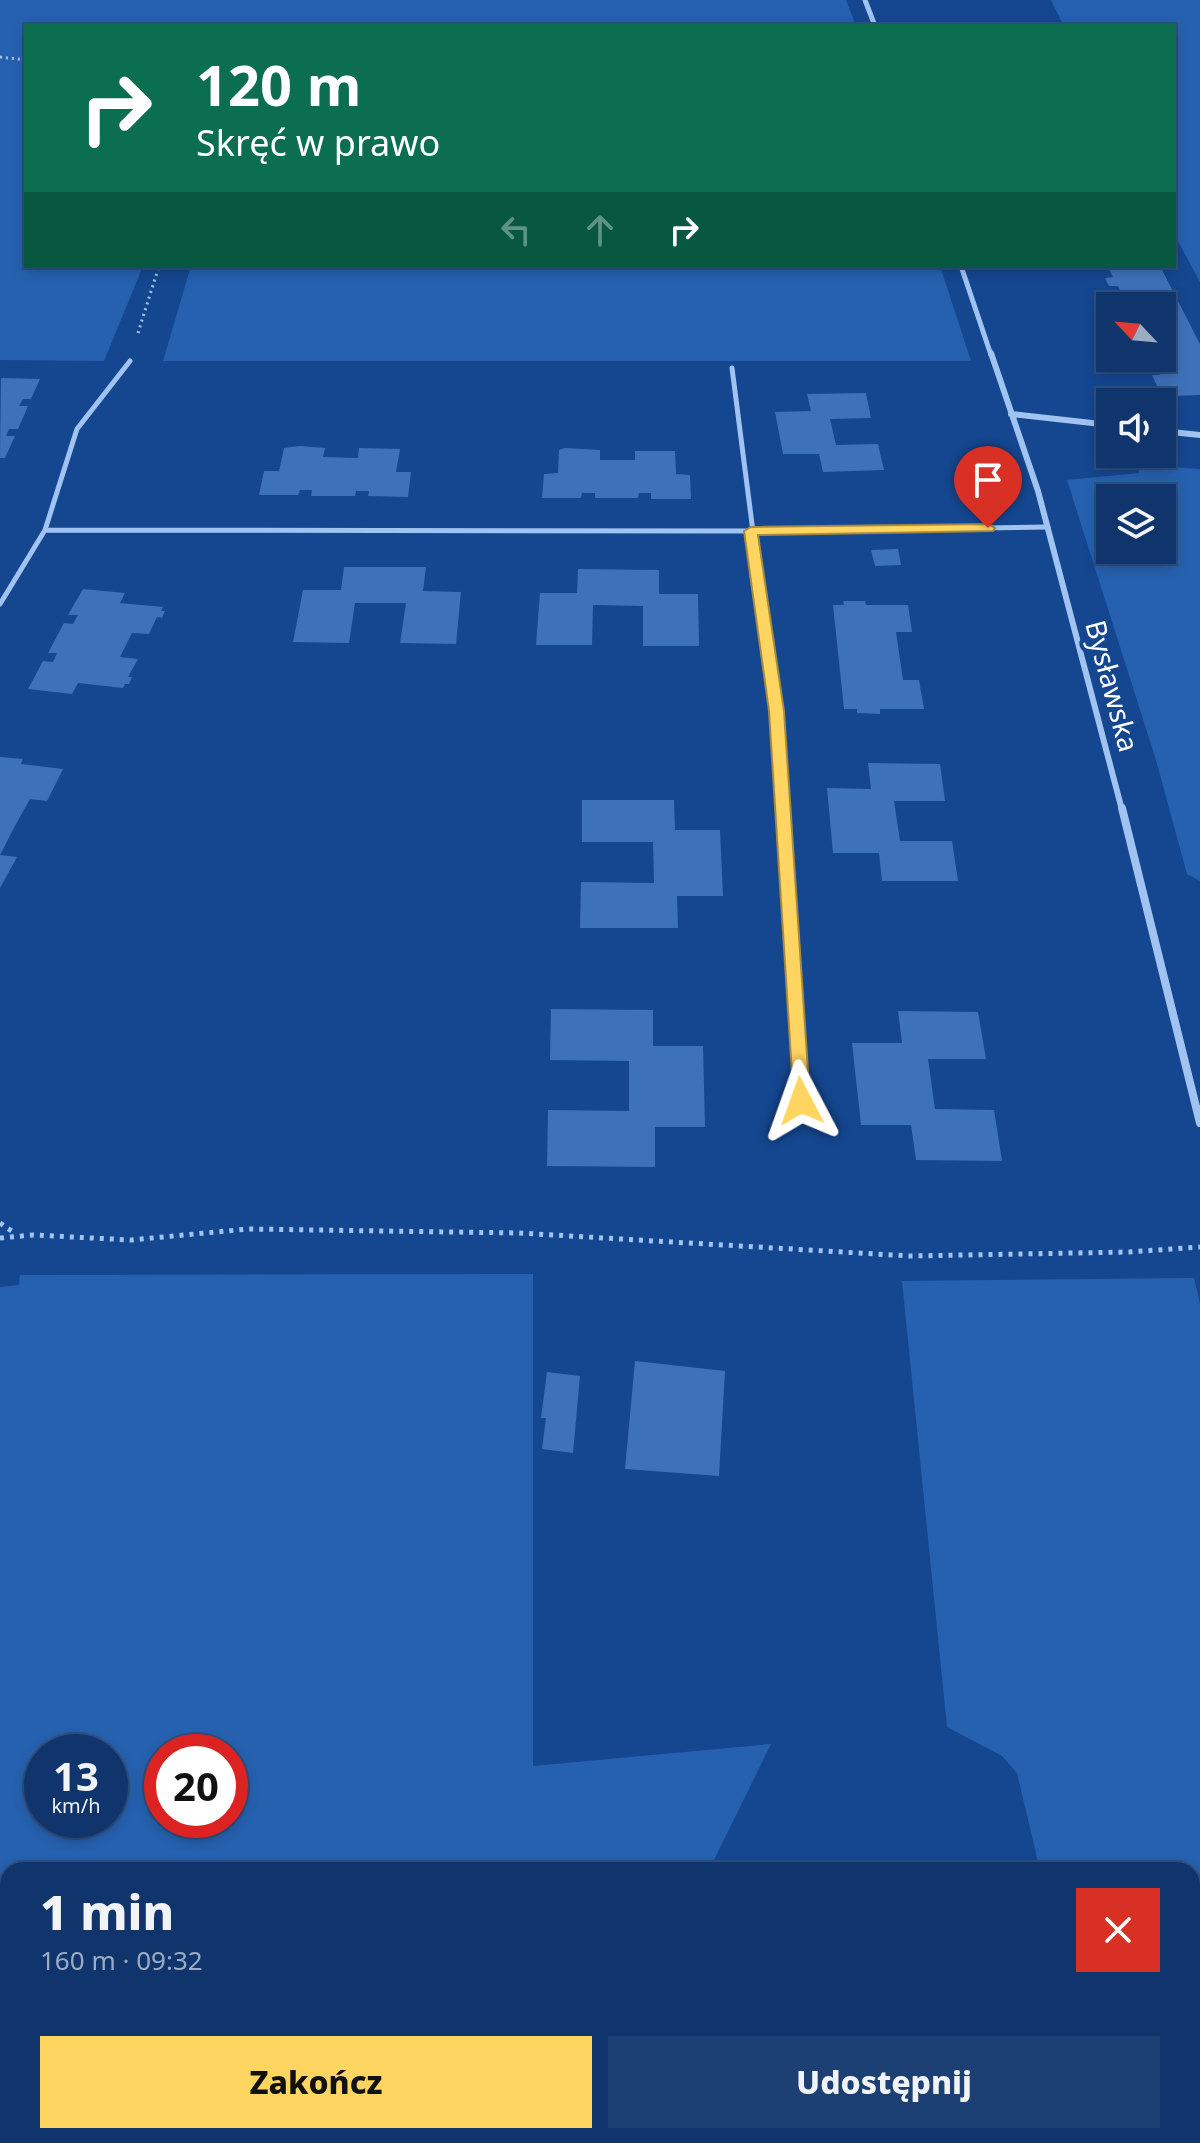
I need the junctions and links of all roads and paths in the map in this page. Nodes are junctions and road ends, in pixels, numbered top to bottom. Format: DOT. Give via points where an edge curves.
graph roads {
  1 [pos="865,0"];
  2 [pos="874,24"];
  3 [pos="0,57"];
  4 [pos="24,60"];
  5 [pos="158,268"];
  6 [pos="962,268"];
  7 [pos="130,361"];
  8 [pos="732,368"];
  9 [pos="1011,414"];
  10 [pos="1096,423"];
  11 [pos="1176,432"];
  12 [pos="1200,435"];
  13 [pos="1048,527"];
  14 [pos="45,530"];
  15 [pos="751,531"];
  16 [pos="0,604"];
  17 [pos="801,1101"];
  18 [pos="1200,1123"];
  19 [pos="0,1223"];
  20 [pos="17,1235"];
  21 [pos="0,1238"];
  22 [pos="1200,1247"];
  1 -- 2 [label="street"];
  3 -- 4 [label="path"];
  5 -- 7 [label="path"];
  6 -- 9 [label="street, Bysławska"];
  7 -- 14 [label="lane" via="77,429"];
  8 -- 15 [label="lane"];
  9 -- 10 [label="street"];
  9 -- 13 [label="street, Bysławska"];
  11 -- 12 [label="street"];
  13 -- 15 [label="lane"];
  13 -- 18 [label="street, Bysławska"];
  14 -- 15 [label="lane"];
  14 -- 16 [label="lane"];
  15 -- 17 [label="lane" via="776,711"];
  19 -- 20 [label="path"];
  20 -- 21 [label="path"];
  20 -- 22 [label="path" via="128,1240 213,1229 519,1233 910,1256"];
}
